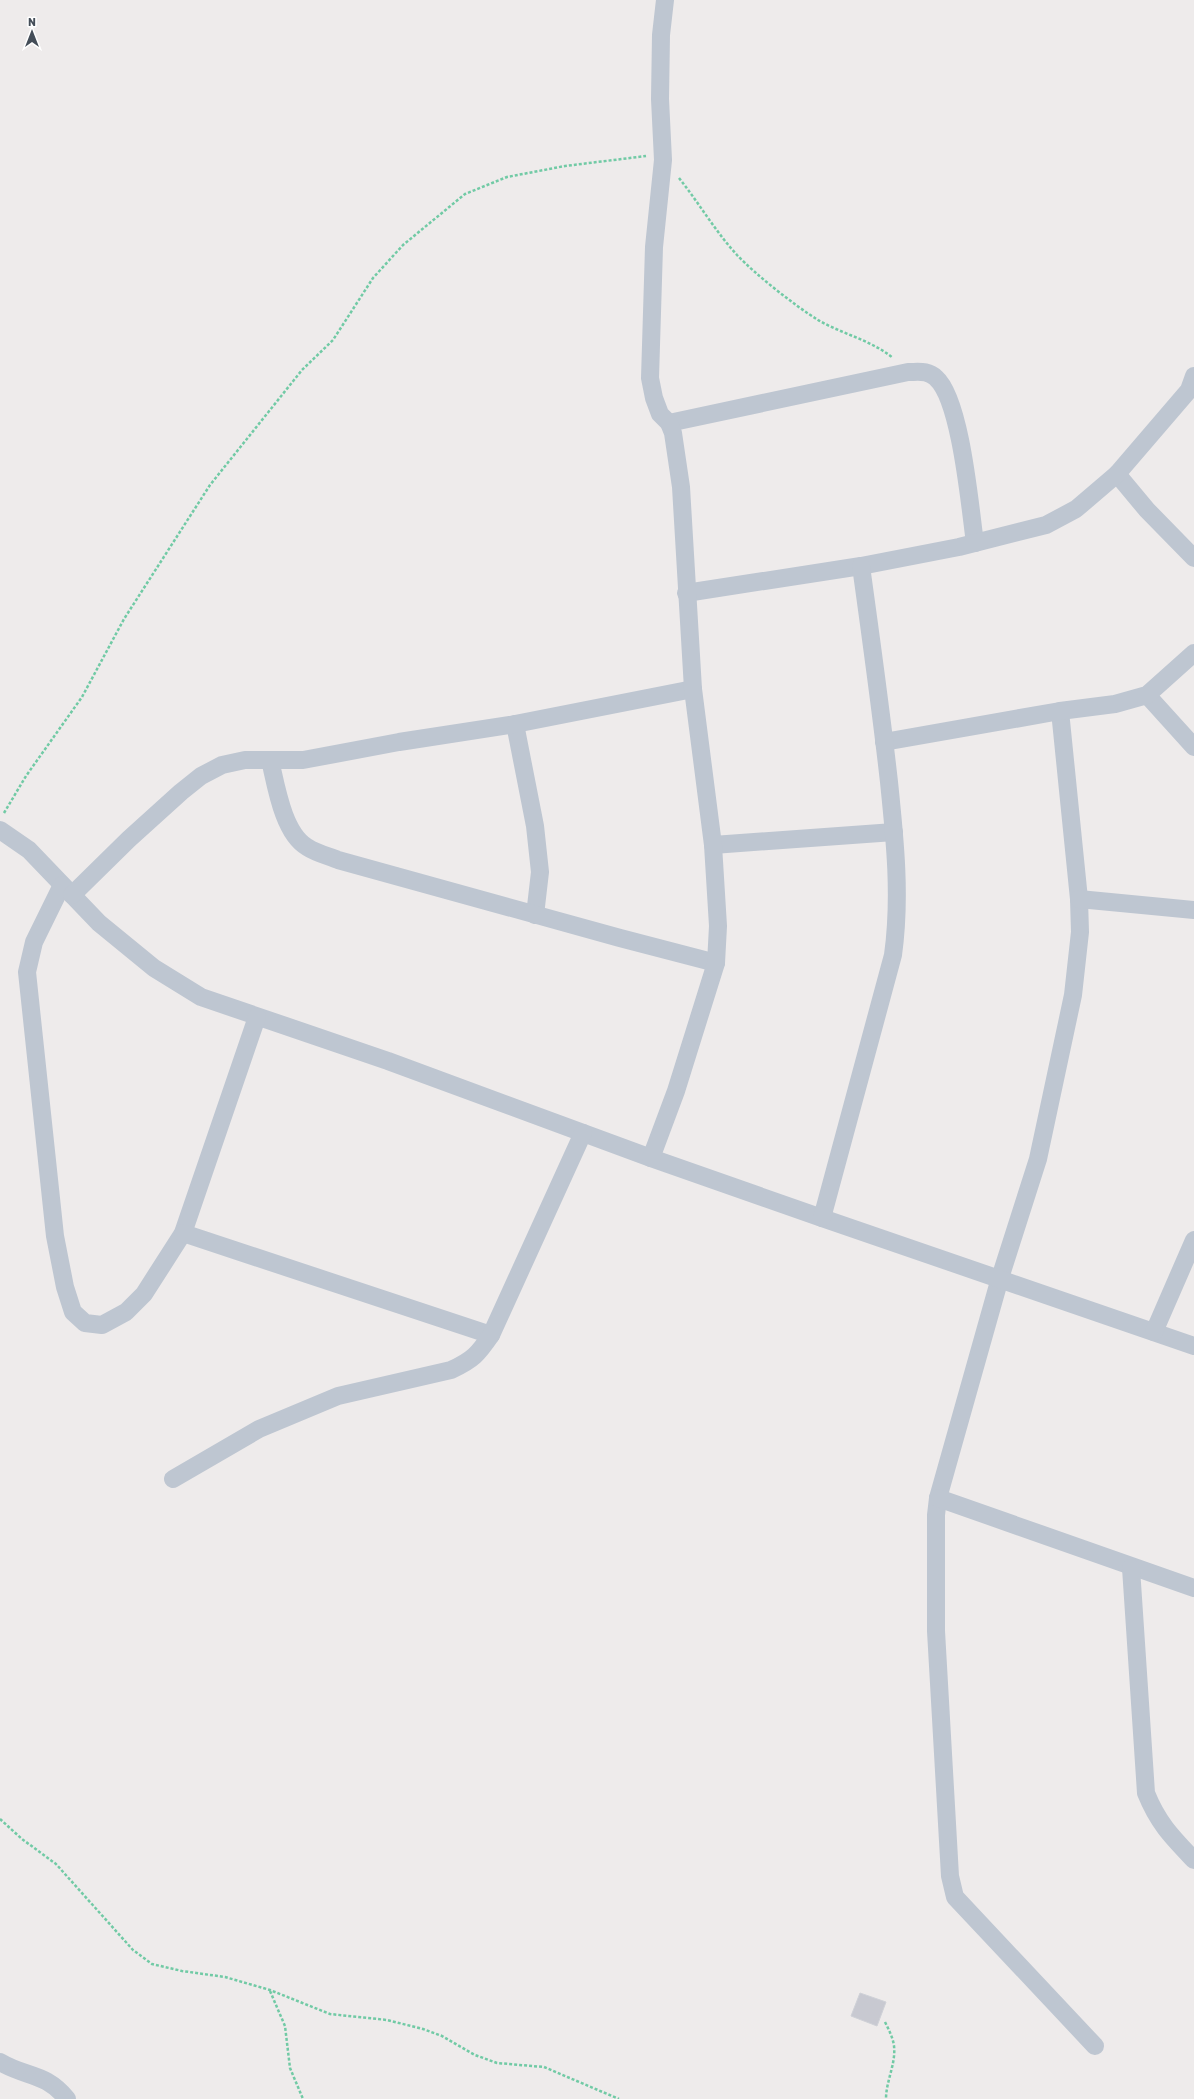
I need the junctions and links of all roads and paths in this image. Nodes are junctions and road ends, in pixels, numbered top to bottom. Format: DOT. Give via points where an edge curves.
graph roads {
  1 [pos="665,0"];
  2 [pos="662,157"];
  3 [pos="908,372"];
  4 [pos="1194,376"];
  5 [pos="669,423"];
  6 [pos="1117,474"];
  7 [pos="975,543"];
  8 [pos="1194,558"];
  9 [pos="861,566"];
  10 [pos="686,593"];
  11 [pos="1194,653"];
  12 [pos="693,689"];
  13 [pos="1147,695"];
  14 [pos="1060,711"];
  15 [pos="515,724"];
  16 [pos="884,742"];
  17 [pos="1194,747"];
  18 [pos="270,760"];
  19 [pos="0,819"];
  20 [pos="0,830"];
  21 [pos="894,832"];
  22 [pos="714,845"];
  23 [pos="67,890"];
  24 [pos="1079,898"];
  25 [pos="1194,910"];
  26 [pos="535,915"];
  27 [pos="716,963"];
  28 [pos="257,1016"];
  29 [pos="582,1133"];
  30 [pos="651,1158"];
  31 [pos="822,1218"];
  32 [pos="183,1233"];
  33 [pos="1194,1240"];
  34 [pos="1000,1278"];
  35 [pos="1154,1332"];
  36 [pos="490,1335"];
  37 [pos="1194,1346"];
  38 [pos="173,1479"];
  39 [pos="938,1498"];
  40 [pos="1131,1568"];
  41 [pos="1194,1588"];
  42 [pos="0,1819"];
  43 [pos="1194,1860"];
  44 [pos="270,1990"];
  45 [pos="885,2022"];
  46 [pos="1096,2046"];
  47 [pos="0,2062"];
  48 [pos="67,2099"];
  49 [pos="303,2099"];
  50 [pos="619,2099"];
  51 [pos="886,2099"];
  1 -- 2 [label="street" via="661,35"];
  2 -- 3 [label="path" via="738,256 776,289 818,320 858,337 886,353"];
  2 -- 5 [label="street" via="654,247 650,378 660,414"];
  2 -- 19 [label="path" via="565,166 507,177 465,194 403,245 373,278 333,340 302,370 210,485 124,619 82,697 26,776"];
  3 -- 5 [label="street"];
  3 -- 7 [label="street" via="926,372 937,379 946,391 959,434"];
  4 -- 6 [label="street" via="1189,390"];
  5 -- 10 [label="street" via="674,433 681,487"];
  6 -- 7 [label="street" via="1076,509 1046,525"];
  6 -- 8 [label="street" via="1147,510"];
  7 -- 9 [label="street"];
  9 -- 10 [label="street"];
  9 -- 16 [label="street"];
  10 -- 12 [label="street"];
  11 -- 13 [label="street"];
  12 -- 15 [label="street"];
  12 -- 22 [label="street"];
  13 -- 14 [label="street" via="1114,704"];
  13 -- 17 [label="street"];
  14 -- 16 [label="street"];
  14 -- 24 [label="street"];
  15 -- 18 [label="street" via="304,760"];
  15 -- 26 [label="street" via="535,826 540,872"];
  16 -- 21 [label="street"];
  18 -- 23 [label="street" via="245,760 222,765 201,776"];
  18 -- 26 [label="street" via="284,814 293,833 306,846 338,860"];
  20 -- 23 [label="street" via="29,850"];
  21 -- 22 [label="street"];
  21 -- 31 [label="street" via="898,921 893,955"];
  22 -- 27 [label="street" via="718,926"];
  23 -- 28 [label="street" via="99,923 154,968 201,997"];
  23 -- 32 [label="street" via="34,942 27,972 55,1236 65,1287 73,1312 85,1323 102,1325 126,1312 144,1294"];
  24 -- 25 [label="street"];
  24 -- 34 [label="street" via="1080,932 1073,995 1038,1159"];
  26 -- 27 [label="street"];
  27 -- 30 [label="street" via="676,1091"];
  28 -- 29 [label="street" via="388,1061"];
  28 -- 32 [label="street"];
  29 -- 30 [label="street"];
  29 -- 36 [label="street"];
  30 -- 31 [label="street"];
  31 -- 34 [label="street" via="961,1267"];
  32 -- 36 [label="street"];
  33 -- 35 [label="street"];
  34 -- 35 [label="street"];
  34 -- 39 [label="street"];
  35 -- 37 [label="street"];
  36 -- 38 [label="street" via="480,1351 468,1362 451,1370 338,1396 258,1429"];
  39 -- 40 [label="street"];
  39 -- 46 [label="street" via="936,1631 950,1876 955,1897"];
  40 -- 41 [label="street"];
  40 -- 43 [label="street" via="1146,1793 1154,1814"];
  42 -- 44 [label="path" via="56,1864 133,1950 152,1964 225,1977"];
  44 -- 49 [label="path" via="285,2026 290,2068"];
  44 -- 50 [label="path" via="330,2014 387,2020 423,2029 497,2063 544,2066"];
  45 -- 51 [label="path" via="894,2047"];
  47 -- 48 [label="street" via="45,2079 58,2088"];
}
